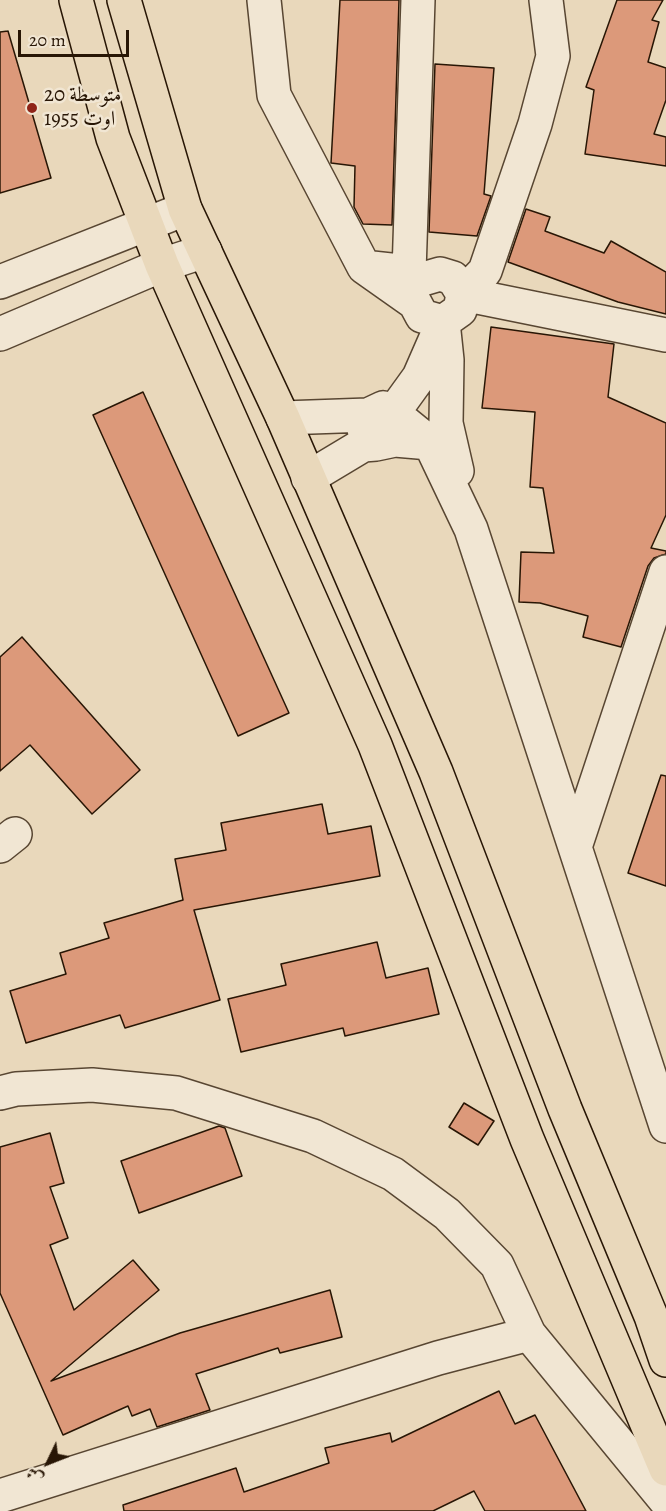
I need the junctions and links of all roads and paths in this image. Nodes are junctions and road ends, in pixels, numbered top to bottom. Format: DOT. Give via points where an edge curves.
graph roads {
  1 [pos="76,0"];
  2 [pos="124,0"];
  3 [pos="264,0"];
  4 [pos="418,0"];
  5 [pos="546,0"];
  6 [pos="185,209"];
  7 [pos="147,222"];
  8 [pos="205,251"];
  9 [pos="162,265"];
  10 [pos="0,282"];
  11 [pos="415,285"];
  12 [pos="463,294"];
  13 [pos="443,322"];
  14 [pos="0,334"];
  15 [pos="666,335"];
  16 [pos="283,418"];
  17 [pos="386,426"];
  18 [pos="308,478"];
  19 [pos="471,529"];
  20 [pos="666,572"];
  21 [pos="576,844"];
  22 [pos="0,1093"];
  23 [pos="666,1126"];
  24 [pos="659,1314"];
  25 [pos="529,1334"];
  26 [pos="666,1360"];
  27 [pos="666,1469"];
  28 [pos="0,1496"];
  29 [pos="666,1501"];
  1 -- 7 [label="main road" via="113,138"];
  2 -- 6 [label="main road"];
  3 -- 11 [label="street" via="274,94 364,267"];
  4 -- 11 [label="street"];
  5 -- 12 [label="street" via="553,56 535,123 485,271"];
  6 -- 7 [label="street"];
  6 -- 8 [label="main road"];
  7 -- 9 [label="main road"];
  7 -- 10 [label="street"];
  8 -- 9 [label="street"];
  8 -- 16 [label="main road"];
  9 -- 14 [label="street"];
  9 -- 27 [label="main road" via="375,746 527,1139"];
  11 -- 12 [label="street" via="440,274 453,279"];
  11 -- 13 [label="street" via="422,316"];
  12 -- 13 [label="street" via="460,310"];
  12 -- 15 [label="street"];
  13 -- 17 [label="street" via="419,376"];
  13 -- 19 [label="street" via="446,423"];
  16 -- 17 [label="street"];
  16 -- 18 [label="main road"];
  17 -- 18 [label="street" via="363,445"];
  17 -- 19 [label="street" via="430,442"];
  18 -- 24 [label="main road" via="436,772 565,1109"];
  19 -- 21 [label="street"];
  20 -- 21 [label="street"];
  21 -- 23 [label="street" via="603,939"];
  22 -- 25 [label="street" via="92,1085 176,1093 313,1136 393,1174 447,1214 497,1265"];
  24 -- 26 [label="main road"];
  25 -- 28 [label="street" via="427,1362"];
  25 -- 29 [label="street"];
}
